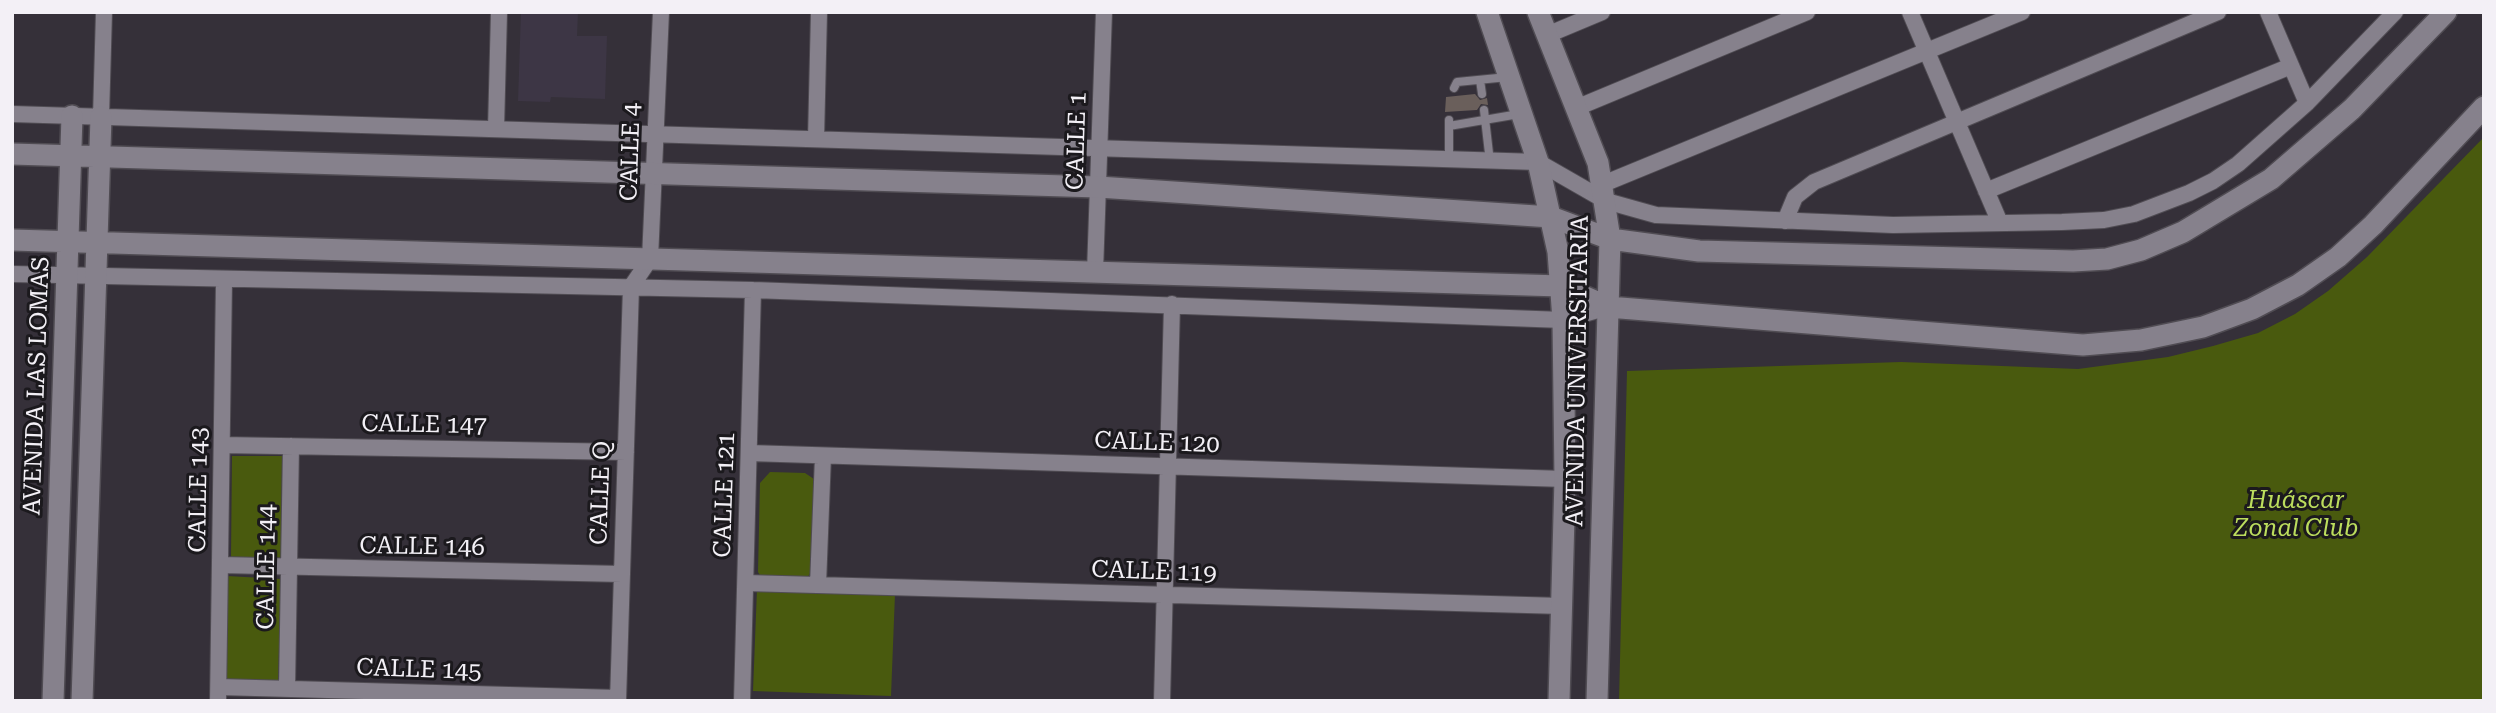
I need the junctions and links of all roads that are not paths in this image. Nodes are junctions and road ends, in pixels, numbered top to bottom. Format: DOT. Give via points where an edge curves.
graph roads {
  1 [pos="104,12"];
  2 [pos="499,12"];
  3 [pos="661,12"];
  4 [pos="819,12"];
  5 [pos="1104,12"];
  6 [pos="1486,12"];
  7 [pos="1538,12"];
  8 [pos="1602,12"];
  9 [pos="1807,12"];
  10 [pos="1910,12"];
  11 [pos="2022,12"];
  12 [pos="2218,12"];
  13 [pos="2268,12"];
  14 [pos="2395,12"];
  15 [pos="2446,12"];
  16 [pos="1547,35"];
  17 [pos="1928,52"];
  18 [pos="2291,66"];
  19 [pos="1510,77"];
  20 [pos="1480,80"];
  21 [pos="1454,88"];
  22 [pos="1482,94"];
  23 [pos="2308,103"];
  24 [pos="2484,107"];
  25 [pos="1576,108"];
  26 [pos="1484,110"];
  27 [pos="1522,113"];
  28 [pos="12,114"];
  29 [pos="72,116"];
  30 [pos="101,117"];
  31 [pos="1485,120"];
  32 [pos="1956,121"];
  33 [pos="496,129"];
  34 [pos="654,134"];
  35 [pos="816,139"];
  36 [pos="1100,149"];
  37 [pos="12,154"];
  38 [pos="71,155"];
  39 [pos="100,156"];
  40 [pos="1449,162"];
  41 [pos="1490,162"];
  42 [pos="1538,162"];
  43 [pos="653,173"];
  44 [pos="1098,187"];
  45 [pos="1986,191"];
  46 [pos="1605,193"];
  47 [pos="1551,217"];
  48 [pos="1785,222"];
  49 [pos="2000,223"];
  50 [pos="1610,239"];
  51 [pos="12,240"];
  52 [pos="68,242"];
  53 [pos="97,243"];
  54 [pos="650,259"];
  55 [pos="1095,272"];
  56 [pos="12,274"];
  57 [pos="67,276"];
  58 [pos="96,276"];
  59 [pos="224,281"];
  60 [pos="1561,286"];
  61 [pos="631,287"];
  62 [pos="753,290"];
  63 [pos="1172,304"];
  64 [pos="1608,307"];
  65 [pos="1563,320"];
  66 [pos="222,445"];
  67 [pos="291,446"];
  68 [pos="626,452"];
  69 [pos="749,453"];
  70 [pos="822,456"];
  71 [pos="1168,466"];
  72 [pos="1565,479"];
  73 [pos="220,565"];
  74 [pos="289,567"];
  75 [pos="621,574"];
  76 [pos="746,583"];
  77 [pos="818,585"];
  78 [pos="1164,594"];
  79 [pos="1562,606"];
  80 [pos="287,689"];
  81 [pos="218,694"];
  82 [pos="618,699"];
  83 [pos="53,701"];
  84 [pos="82,701"];
  85 [pos="742,701"];
  86 [pos="1162,701"];
  87 [pos="1559,701"];
  88 [pos="1597,701"];
  1 -- 30 [label="street"];
  2 -- 33 [label="street"];
  3 -- 34 [label="street, CALLE 4"];
  4 -- 35 [label="street"];
  5 -- 36 [label="street, CALLE 1"];
  6 -- 19 [label="main road, AVENIDA UNIVERSITARIA"];
  7 -- 16 [label="main road, AVENIDA UNIVERSITARIA"];
  8 -- 16 [label="street"];
  9 -- 25 [label="street"];
  10 -- 17 [label="street"];
  11 -- 17 [label="street"];
  12 -- 32 [label="street"];
  13 -- 18 [label="street"];
  14 -- 23 [label="street"];
  15 -- 50 [label="main road" via="2352,109 2271,179 2183,232 2107,259 1699,251"];
  16 -- 25 [label="main road, AVENIDA UNIVERSITARIA"];
  17 -- 32 [label="street"];
  17 -- 46 [label="street"];
  18 -- 23 [label="street"];
  18 -- 45 [label="street"];
  19 -- 20 [label="lane"];
  19 -- 27 [label="main road, AVENIDA UNIVERSITARIA"];
  20 -- 21 [label="lane" via="1457,82"];
  20 -- 22 [label="lane"];
  23 -- 49 [label="street" via="2238,164 2160,206 2104,220"];
  24 -- 64 [label="main road" via="2418,180 2338,257 2275,297 2203,327 2141,340 2083,345"];
  25 -- 46 [label="main road, AVENIDA UNIVERSITARIA"];
  26 -- 31 [label="lane"];
  27 -- 31 [label="lane"];
  27 -- 42 [label="main road, AVENIDA UNIVERSITARIA"];
  28 -- 29 [label="street"];
  29 -- 30 [label="street"];
  29 -- 38 [label="main road, AVENIDA LAS LOMAS"];
  30 -- 33 [label="street"];
  30 -- 39 [label="main road"];
  31 -- 40 [label="lane" via="1449,123"];
  31 -- 41 [label="lane"];
  32 -- 45 [label="street"];
  32 -- 48 [label="street" via="1801,189"];
  33 -- 34 [label="street"];
  34 -- 35 [label="street"];
  34 -- 43 [label="street, CALLE 4"];
  35 -- 36 [label="street"];
  36 -- 40 [label="street"];
  36 -- 44 [label="street, CALLE 1"];
  37 -- 38 [label="main road"];
  38 -- 39 [label="main road"];
  38 -- 52 [label="main road, AVENIDA LAS LOMAS"];
  39 -- 43 [label="main road"];
  39 -- 53 [label="main road"];
  40 -- 41 [label="street"];
  41 -- 42 [label="street"];
  42 -- 46 [label="street"];
  42 -- 47 [label="main road, AVENIDA UNIVERSITARIA"];
  43 -- 44 [label="main road"];
  43 -- 54 [label="street, CALLE 4"];
  44 -- 47 [label="main road"];
  44 -- 55 [label="street, CALLE 1"];
  45 -- 49 [label="street"];
  46 -- 48 [label="street" via="1656,215"];
  46 -- 50 [label="main road, AVENIDA UNIVERSITARIA"];
  47 -- 50 [label="main road"];
  47 -- 60 [label="main road, AVENIDA UNIVERSITARIA"];
  48 -- 49 [label="street"];
  50 -- 64 [label="main road, AVENIDA UNIVERSITARIA"];
  51 -- 52 [label="main road"];
  52 -- 53 [label="main road"];
  52 -- 57 [label="main road, AVENIDA LAS LOMAS"];
  53 -- 54 [label="main road"];
  53 -- 58 [label="main road"];
  54 -- 55 [label="main road"];
  54 -- 61 [label="street"];
  55 -- 60 [label="main road"];
  56 -- 57 [label="street"];
  57 -- 58 [label="street"];
  57 -- 83 [label="main road, AVENIDA LAS LOMAS"];
  58 -- 59 [label="street"];
  58 -- 84 [label="main road"];
  59 -- 61 [label="street"];
  59 -- 66 [label="street, CALLE 143"];
  60 -- 64 [label="main road"];
  60 -- 65 [label="main road, AVENIDA UNIVERSITARIA"];
  61 -- 62 [label="street"];
  61 -- 68 [label="street, CALLE Q"];
  62 -- 63 [label="street"];
  62 -- 69 [label="street, CALLE 121"];
  63 -- 65 [label="street"];
  63 -- 71 [label="street"];
  64 -- 65 [label="street"];
  64 -- 88 [label="main road, AVENIDA UNIVERSITARIA"];
  65 -- 72 [label="main road, AVENIDA UNIVERSITARIA"];
  66 -- 67 [label="street, CALLE 147"];
  66 -- 73 [label="street, CALLE 143"];
  67 -- 68 [label="street, CALLE 147"];
  67 -- 74 [label="street, CALLE 144"];
  68 -- 75 [label="street, CALLE Q"];
  69 -- 70 [label="street, CALLE 120"];
  69 -- 76 [label="street, CALLE 121"];
  70 -- 71 [label="street, CALLE 120"];
  70 -- 77 [label="street"];
  71 -- 72 [label="street, CALLE 120"];
  71 -- 78 [label="street"];
  72 -- 79 [label="main road, AVENIDA UNIVERSITARIA"];
  73 -- 74 [label="street, CALLE 146"];
  73 -- 81 [label="street, CALLE 143"];
  74 -- 75 [label="street, CALLE 146"];
  74 -- 80 [label="street, CALLE 144"];
  75 -- 82 [label="street, CALLE Q"];
  76 -- 77 [label="street, CALLE 119"];
  76 -- 85 [label="street, CALLE 121"];
  77 -- 78 [label="street, CALLE 119"];
  78 -- 79 [label="street, CALLE 119"];
  78 -- 86 [label="street"];
  79 -- 87 [label="main road, AVENIDA UNIVERSITARIA"];
  80 -- 81 [label="street, CALLE 145"];
  80 -- 82 [label="street, CALLE 145"];
}
